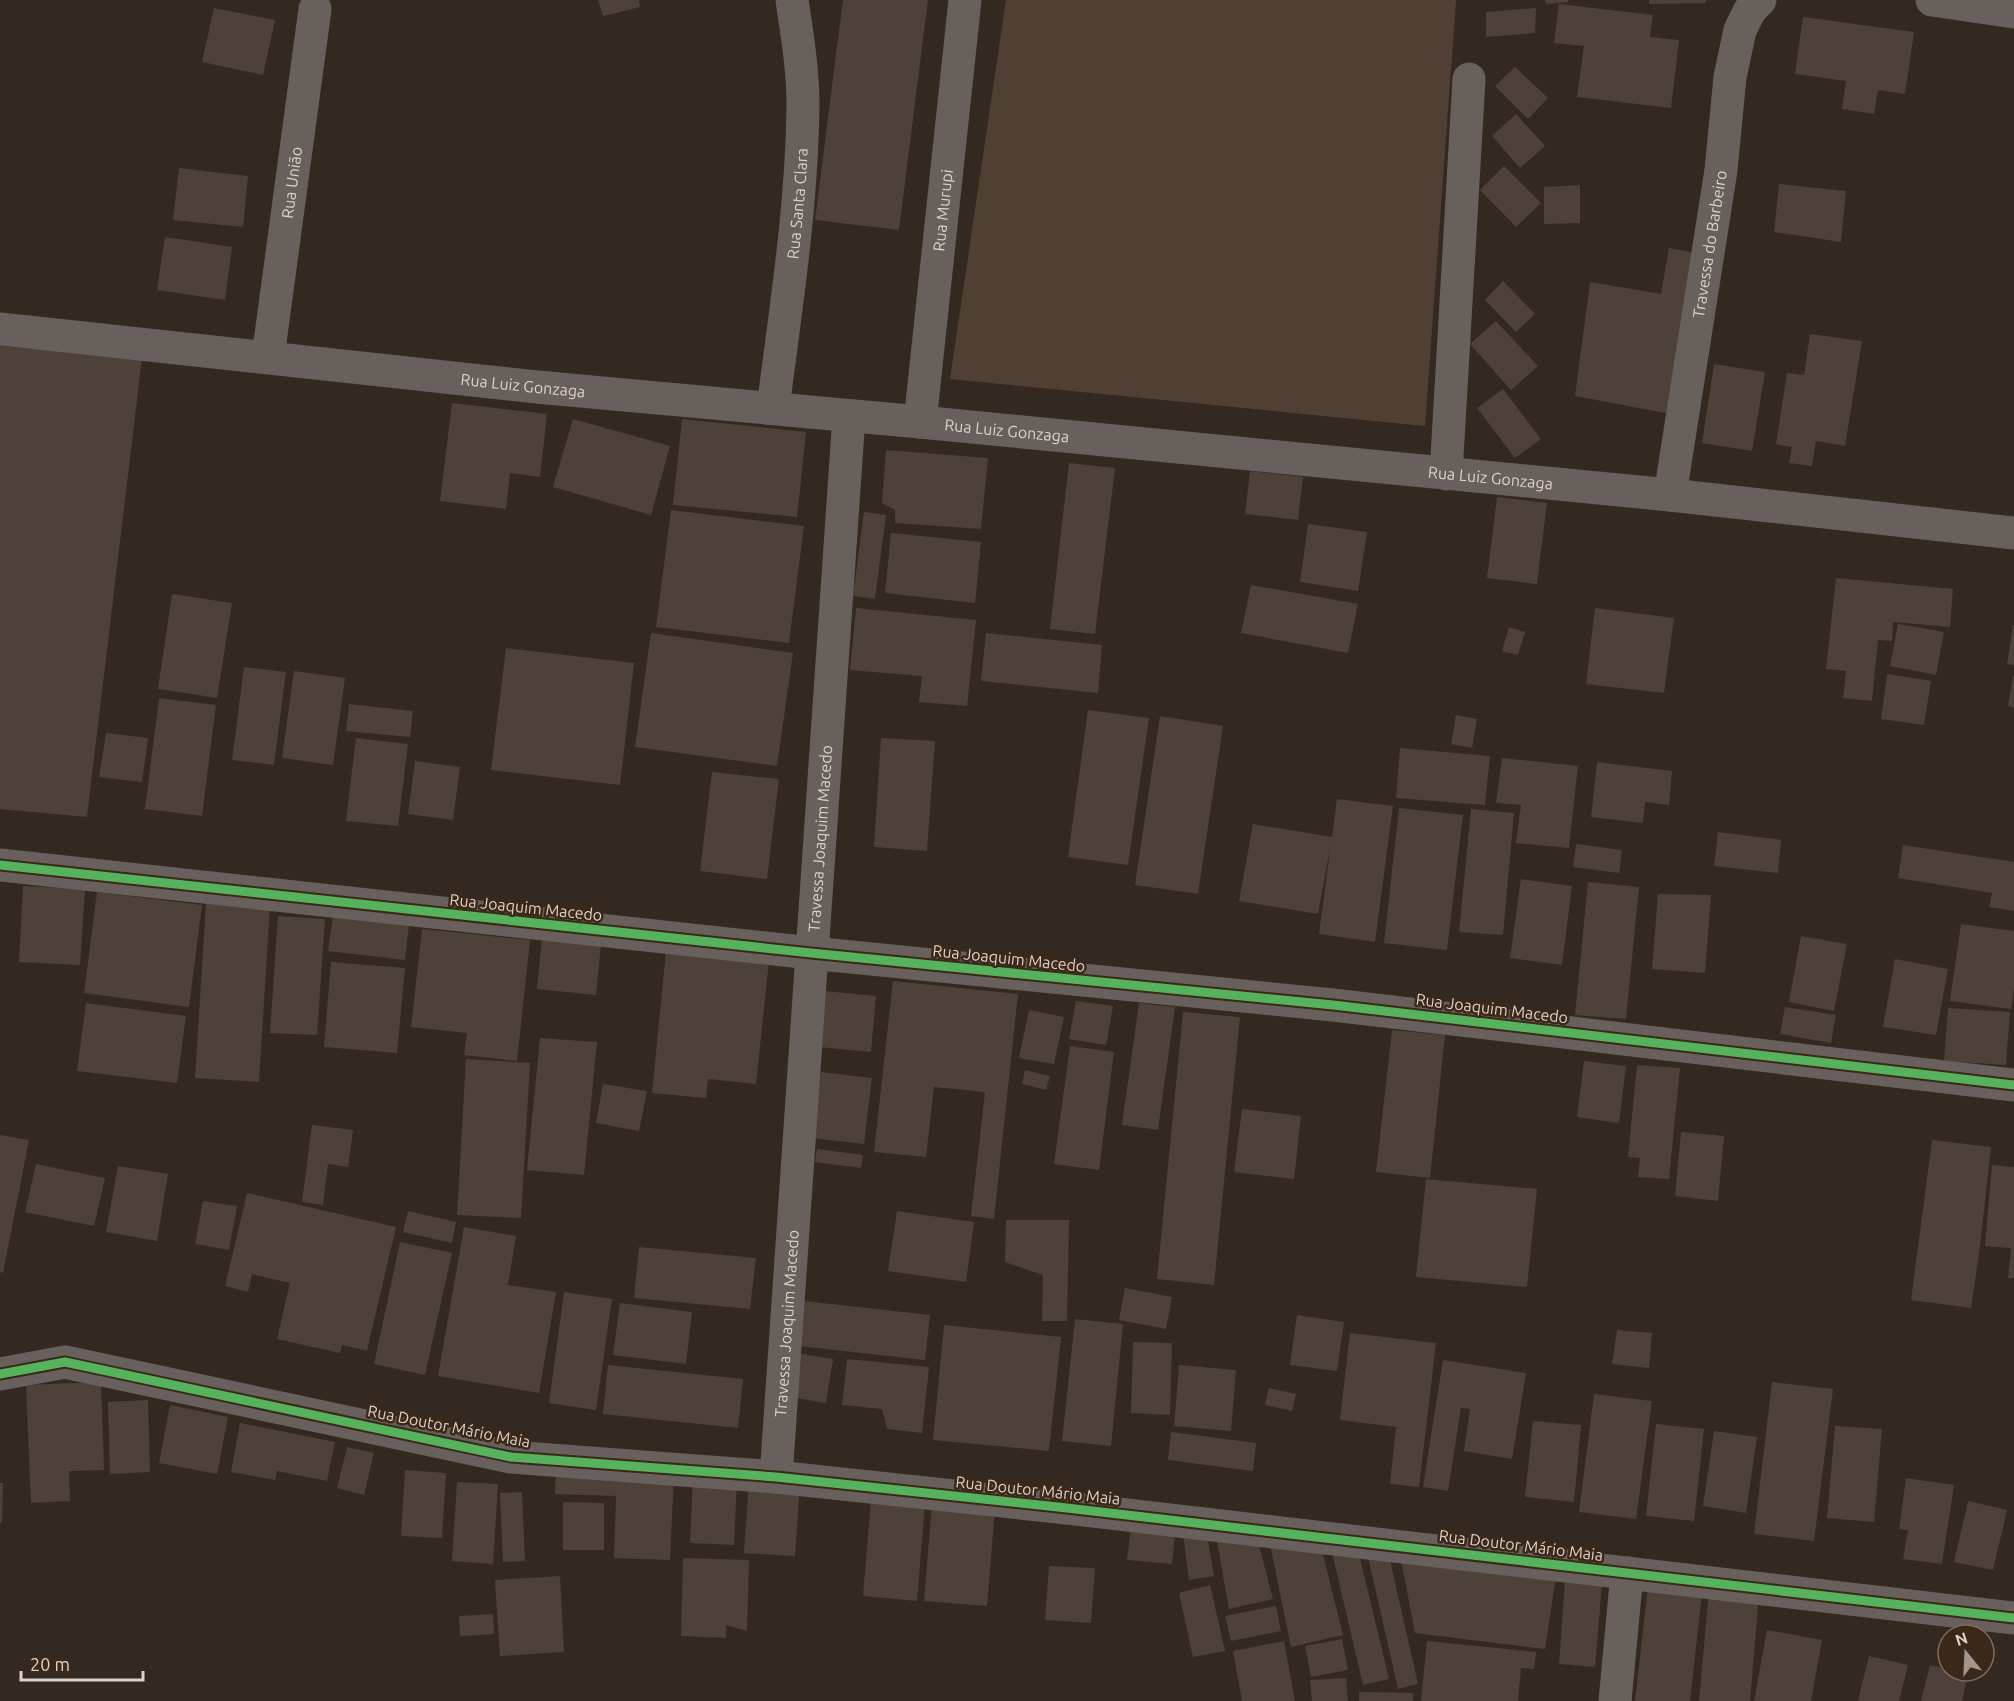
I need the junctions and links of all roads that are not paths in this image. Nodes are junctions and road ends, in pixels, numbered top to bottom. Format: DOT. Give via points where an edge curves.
graph roads {
  1 [pos="792,0"];
  2 [pos="965,0"];
  3 [pos="1760,0"];
  4 [pos="1932,0"];
  5 [pos="310,3"];
  6 [pos="2014,12"];
  7 [pos="1469,79"];
  8 [pos="0,329"];
  9 [pos="268,357"];
  10 [pos="773,408"];
  11 [pos="849,416"];
  12 [pos="920,422"];
  13 [pos="1446,474"];
  14 [pos="1670,495"];
  15 [pos="2014,533"];
  16 [pos="0,866"];
  17 [pos="811,953"];
  18 [pos="2014,1084"];
  19 [pos="0,1374"];
  20 [pos="776,1477"];
  21 [pos="1627,1573"];
  22 [pos="2014,1618"];
  23 [pos="1616,1701"];
  1 -- 10 [label="street, Rua Santa Clara" via="803,113 797,222"];
  2 -- 12 [label="street, Rua Murupi"];
  3 -- 14 [label="street, Travessa do Barbeiro" via="1740,30 1730,77 1721,170"];
  4 -- 6 [label="street"];
  5 -- 9 [label="street, Rua União"];
  7 -- 13 [label="street"];
  8 -- 9 [label="street, Rua Luiz Gonzaga"];
  9 -- 10 [label="street, Rua Luiz Gonzaga"];
  10 -- 11 [label="street, Rua Luiz Gonzaga"];
  11 -- 12 [label="street, Rua Luiz Gonzaga"];
  11 -- 17 [label="street, Travessa Joaquim Macedo"];
  12 -- 13 [label="street, Rua Luiz Gonzaga"];
  13 -- 14 [label="street, Rua Luiz Gonzaga"];
  14 -- 15 [label="street, Rua Luiz Gonzaga"];
  16 -- 17 [label="street, Rua Joaquim Macedo"];
  17 -- 18 [label="street, Rua Joaquim Macedo" via="1333,1005"];
  17 -- 20 [label="street, Travessa Joaquim Macedo"];
  19 -- 20 [label="street, Rua Doutor Mário Maia" via="65,1362 512,1456"];
  20 -- 21 [label="street, Rua Doutor Mário Maia"];
  21 -- 22 [label="street, Rua Doutor Mário Maia"];
  21 -- 23 [label="street"];
}
